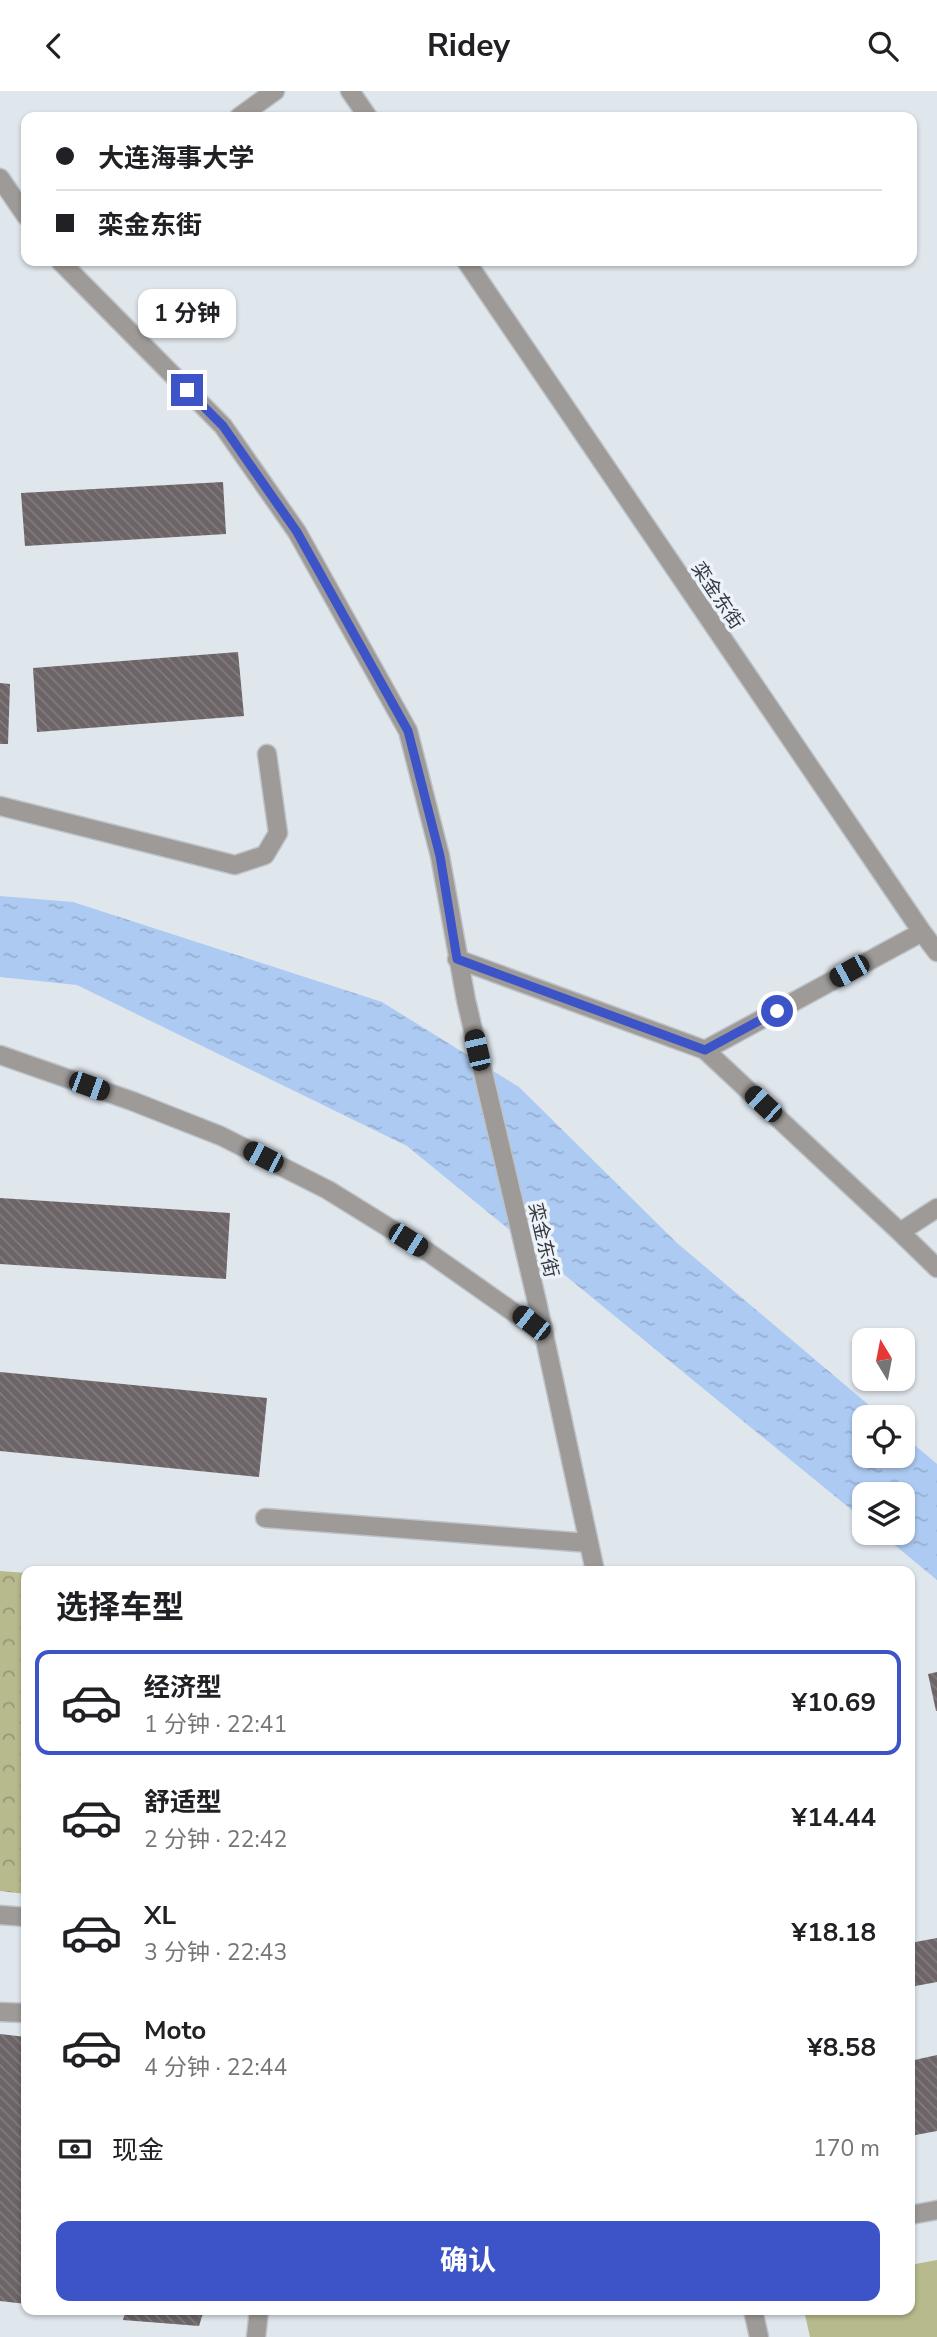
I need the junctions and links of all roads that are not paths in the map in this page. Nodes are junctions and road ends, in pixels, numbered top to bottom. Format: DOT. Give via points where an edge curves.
graph roads {
  1 [pos="275,91"];
  2 [pos="350,91"];
  3 [pos="246,112"];
  4 [pos="365,112"];
  5 [pos="0,178"];
  6 [pos="21,209"];
  7 [pos="65,266"];
  8 [pos="469,266"];
  9 [pos="267,754"];
  10 [pos="0,806"];
  11 [pos="922,932"];
  12 [pos="937,952"];
  13 [pos="457,959"];
  14 [pos="705,1050"];
  15 [pos="0,1055"];
  16 [pos="937,1208"];
  17 [pos="900,1232"];
  18 [pos="937,1268"];
  19 [pos="543,1333"];
  20 [pos="265,1518"];
  21 [pos="589,1543"];
  22 [pos="594,1566"];
  23 [pos="0,1915"];
  24 [pos="21,1917"];
  25 [pos="0,2012"];
  26 [pos="21,2013"];
  27 [pos="937,2210"];
  28 [pos="915,2214"];
  29 [pos="258,2315"];
  30 [pos="754,2315"];
  31 [pos="256,2337"];
  32 [pos="759,2337"];
  1 -- 3 [label="street"];
  2 -- 4 [label="street"];
  5 -- 6 [label="street"];
  7 -- 13 [label="street, 栾金东街" via="223,426 297,532 408,731 440,856"];
  8 -- 11 [label="street, 栾金东街"];
  9 -- 10 [label="street" via="278,833 265,856 235,865"];
  11 -- 12 [label="street, 栾金东街"];
  11 -- 14 [label="street"];
  13 -- 14 [label="street"];
  13 -- 19 [label="street, 栾金东街"];
  14 -- 17 [label="street"];
  15 -- 19 [label="street" via="221,1136 328,1190 428,1252"];
  16 -- 17 [label="street"];
  17 -- 18 [label="street"];
  19 -- 21 [label="street, 栾金东街"];
  20 -- 21 [label="street"];
  21 -- 22 [label="street, 栾金东街"];
  23 -- 24 [label="street"];
  25 -- 26 [label="street"];
  27 -- 28 [label="street"];
  29 -- 31 [label="street"];
  30 -- 32 [label="street"];
}
